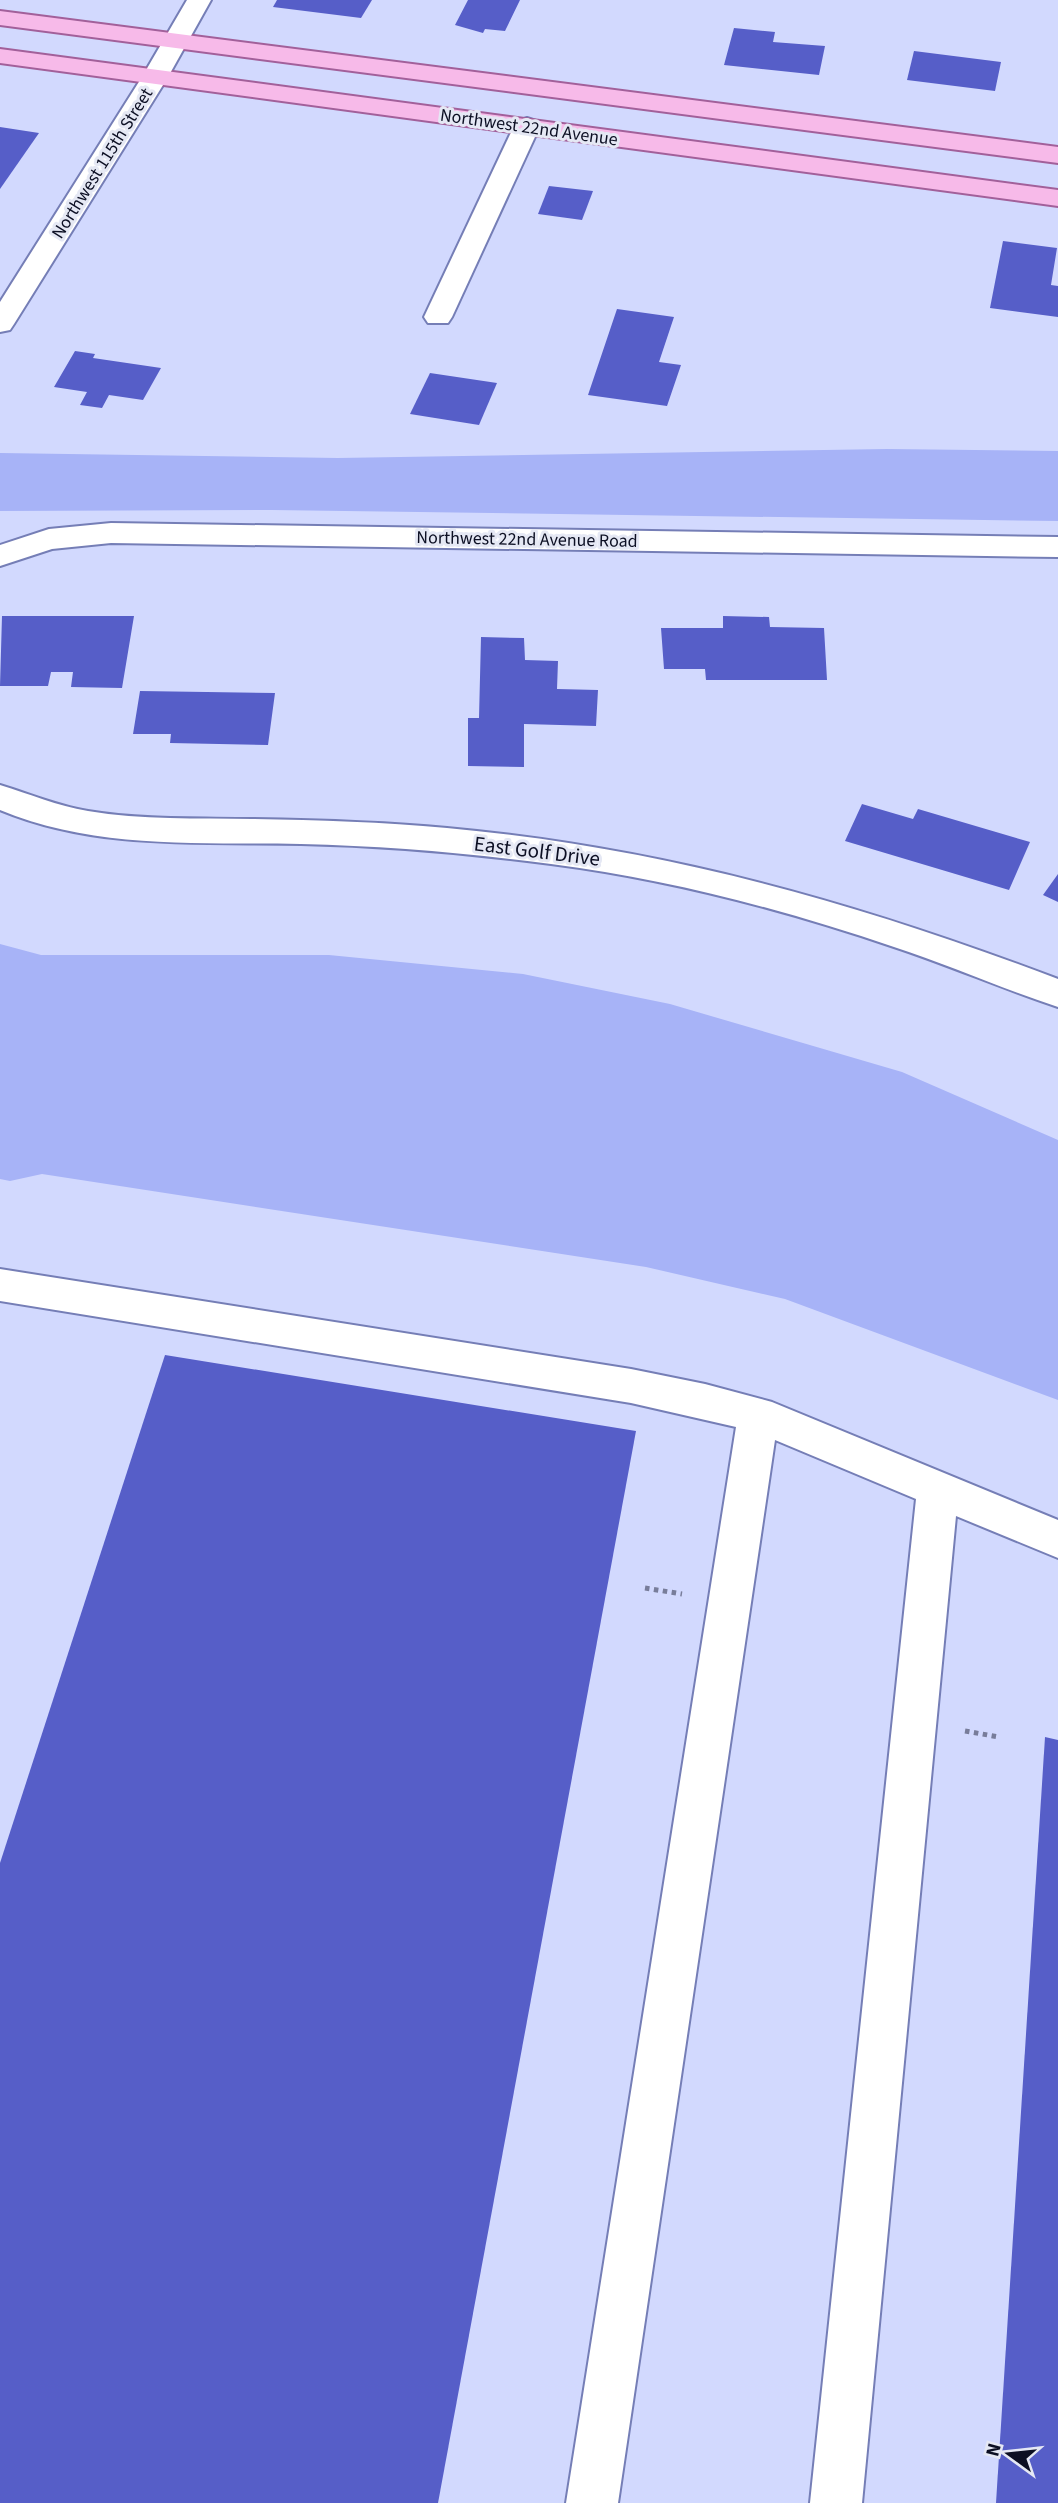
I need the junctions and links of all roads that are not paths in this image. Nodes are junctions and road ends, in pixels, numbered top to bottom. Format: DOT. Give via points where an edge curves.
graph roads {
  1 [pos="198,0"];
  2 [pos="0,18"];
  3 [pos="176,41"];
  4 [pos="0,57"];
  5 [pos="155,77"];
  6 [pos="527,126"];
  7 [pos="1058,155"];
  8 [pos="1058,198"];
  9 [pos="438,317"];
  10 [pos="0,324"];
  11 [pos="1058,547"];
  12 [pos="0,556"];
  13 [pos="0,797"];
  14 [pos="1058,993"];
  15 [pos="0,1285"];
  16 [pos="758,1416"];
  17 [pos="938,1489"];
  18 [pos="1058,1539"];
  19 [pos="592,2503"];
  20 [pos="836,2503"];
  1 -- 3 [label="street, Northwest 115th Street"];
  2 -- 3 [label="main road, Northwest 22nd Avenue"];
  3 -- 5 [label="street, Northwest 115th Street"];
  3 -- 7 [label="main road, Northwest 22nd Avenue"];
  4 -- 5 [label="main road, Northwest 22nd Avenue"];
  5 -- 6 [label="main road, Northwest 22nd Avenue"];
  5 -- 10 [label="street, Northwest 115th Street"];
  6 -- 8 [label="main road, Northwest 22nd Avenue"];
  6 -- 9 [label="street"];
  11 -- 12 [label="street, Northwest 22nd Avenue Road" via="111,533 49,539"];
  13 -- 14 [label="street, East Golf Drive" via="47,815 105,825 443,840 653,868 873,927"];
  15 -- 16 [label="street" via="642,1388"];
  16 -- 17 [label="street"];
  16 -- 19 [label="street"];
  17 -- 18 [label="street"];
  17 -- 20 [label="street"];
}
